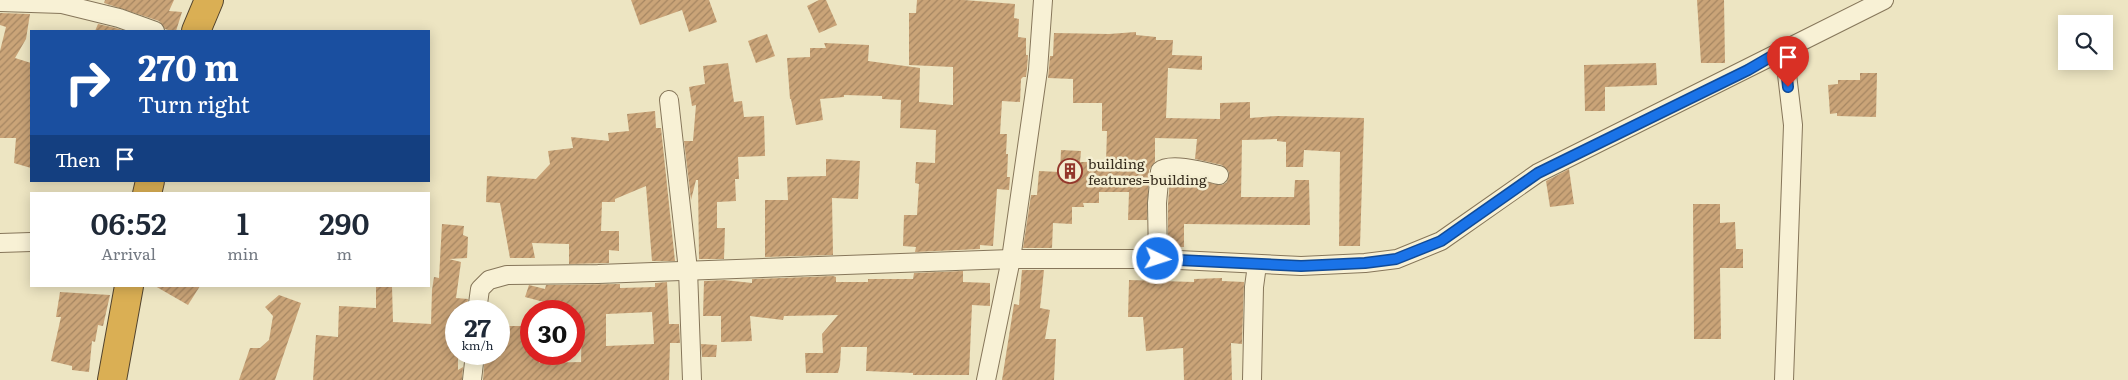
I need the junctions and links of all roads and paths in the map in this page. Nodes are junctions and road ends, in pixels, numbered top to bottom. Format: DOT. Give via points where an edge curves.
graph roads {
  1 [pos="210,0"];
  2 [pos="1043,0"];
  3 [pos="1884,0"];
  4 [pos="0,2"];
  5 [pos="152,30"];
  6 [pos="196,30"];
  7 [pos="1784,49"];
  8 [pos="669,100"];
  9 [pos="1219,176"];
  10 [pos="30,242"];
  11 [pos="0,243"];
  12 [pos="1010,259"];
  13 [pos="1158,259"];
  14 [pos="1257,265"];
  15 [pos="688,270"];
  16 [pos="129,287"];
  17 [pos="478,300"];
  18 [pos="474,365"];
  19 [pos="112,380"];
  20 [pos="472,380"];
  21 [pos="692,380"];
  22 [pos="986,380"];
  23 [pos="1252,380"];
  24 [pos="1784,380"];
  1 -- 6 [label="highway"];
  2 -- 12 [label="street" via="1038,70"];
  3 -- 7 [label="street"];
  4 -- 5 [label="street" via="62,4"];
  7 -- 14 [label="street" via="1748,70 1538,173 1441,241 1396,259 1301,266"];
  7 -- 24 [label="street" via="1793,125"];
  8 -- 15 [label="street"];
  9 -- 13 [label="street" via="1197,170 1167,168 1160,171"];
  10 -- 11 [label="street"];
  12 -- 13 [label="street"];
  12 -- 15 [label="street"];
  12 -- 22 [label="street"];
  13 -- 14 [label="street"];
  14 -- 23 [label="street"];
  15 -- 17 [label="street" via="507,275 489,280 480,289"];
  15 -- 21 [label="street"];
  16 -- 19 [label="highway"];
  18 -- 20 [label="street"];
}
